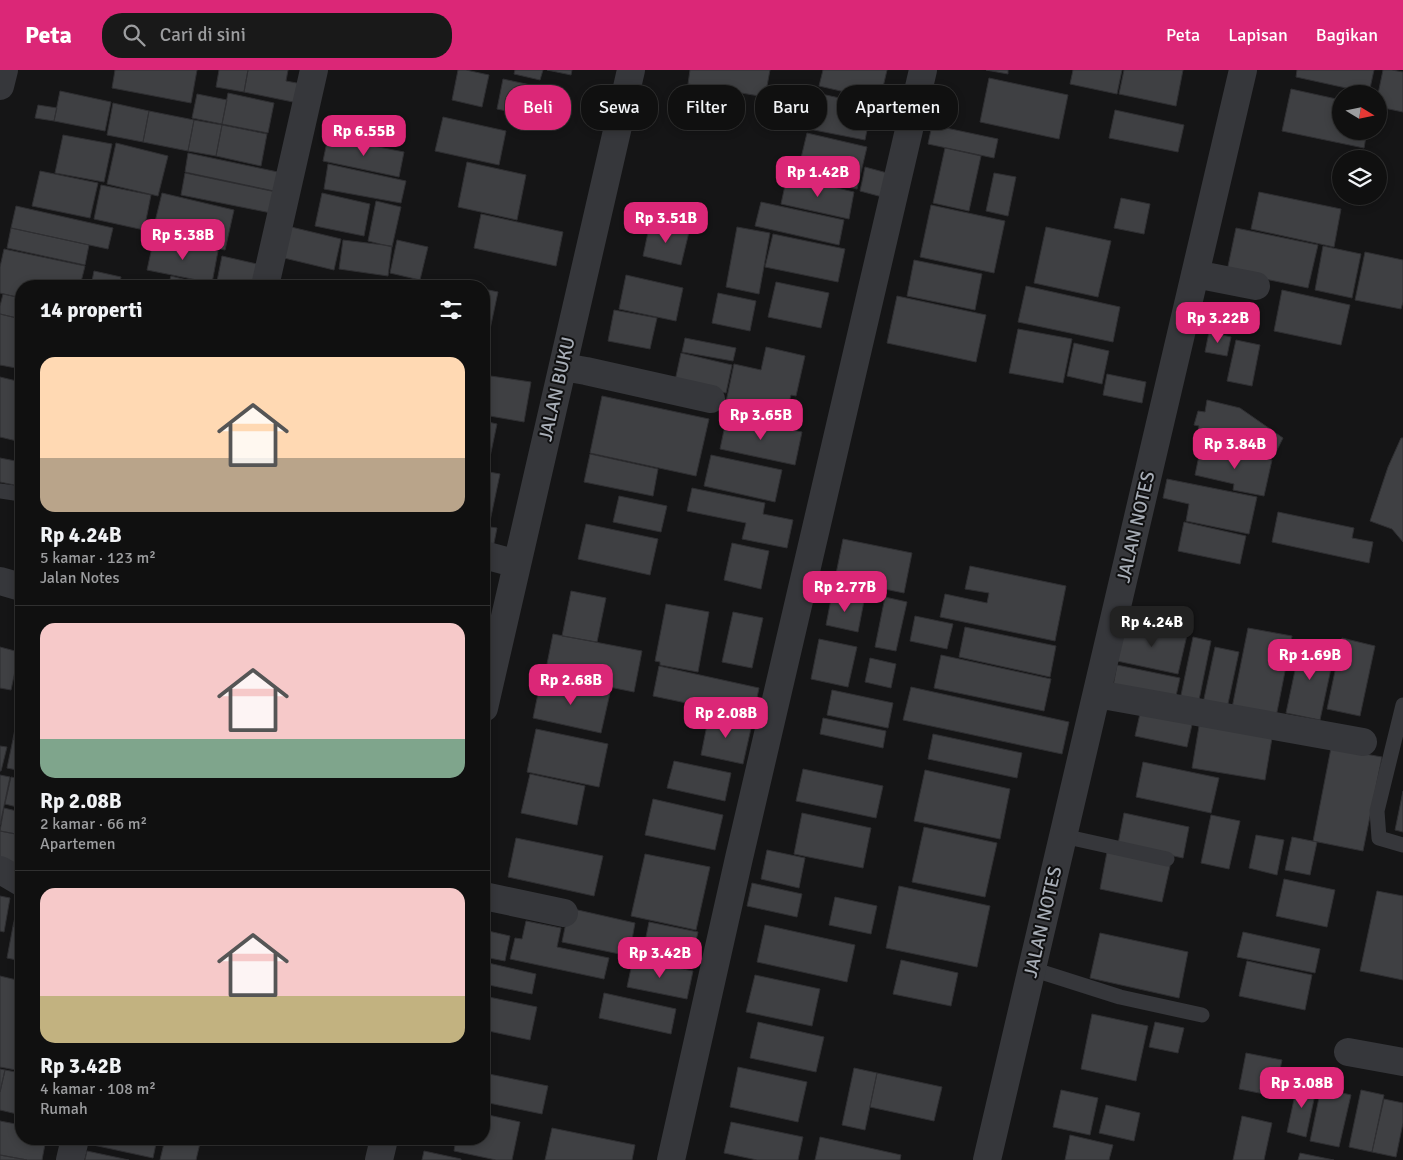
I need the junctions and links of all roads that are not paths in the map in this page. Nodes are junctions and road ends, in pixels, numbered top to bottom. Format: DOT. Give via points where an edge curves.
graph roads {
  1 [pos="4,70"];
  2 [pos="314,70"];
  3 [pos="631,70"];
  4 [pos="923,70"];
  5 [pos="1244,70"];
  6 [pos="0,86"];
  7 [pos="1195,274"];
  8 [pos="266,280"];
  9 [pos="1256,286"];
  10 [pos="563,367"];
  11 [pos="711,399"];
  12 [pos="0,491"];
  13 [pos="15,493"];
  14 [pos="490,557"];
  15 [pos="517,564"];
  16 [pos="0,581"];
  17 [pos="15,585"];
  18 [pos="490,682"];
  19 [pos="1097,694"];
  20 [pos="1403,705"];
  21 [pos="1363,742"];
  22 [pos="1063,836"];
  23 [pos="1403,845"];
  24 [pos="1168,859"];
  25 [pos="0,870"];
  26 [pos="15,879"];
  27 [pos="490,897"];
  28 [pos="564,913"];
  29 [pos="1032,970"];
  30 [pos="1202,1015"];
  31 [pos="1348,1052"];
  32 [pos="1403,1062"];
  33 [pos="74,1145"];
  34 [pos="383,1145"];
  35 [pos="70,1160"];
  36 [pos="379,1160"];
  37 [pos="672,1160"];
  38 [pos="987,1160"];
  1 -- 6 [label="street"];
  2 -- 8 [label="street"];
  3 -- 10 [label="street, JALAN BUKU"];
  4 -- 37 [label="street" via="741,848"];
  5 -- 7 [label="street, JALAN NOTES"];
  7 -- 9 [label="street"];
  7 -- 19 [label="street, JALAN NOTES"];
  10 -- 11 [label="street"];
  10 -- 15 [label="street, JALAN BUKU"];
  12 -- 13 [label="lane"];
  14 -- 15 [label="street"];
  15 -- 18 [label="street, JALAN BUKU"];
  16 -- 17 [label="street"];
  19 -- 21 [label="street"];
  19 -- 22 [label="street, JALAN NOTES"];
  20 -- 23 [label="lane" via="1377,811 1379,838"];
  22 -- 24 [label="lane"];
  22 -- 29 [label="street, JALAN NOTES"];
  25 -- 26 [label="street"];
  27 -- 28 [label="street"];
  29 -- 30 [label="lane" via="1120,997"];
  29 -- 38 [label="street, JALAN NOTES"];
  31 -- 32 [label="street"];
  33 -- 35 [label="street"];
  34 -- 36 [label="street"];
}
